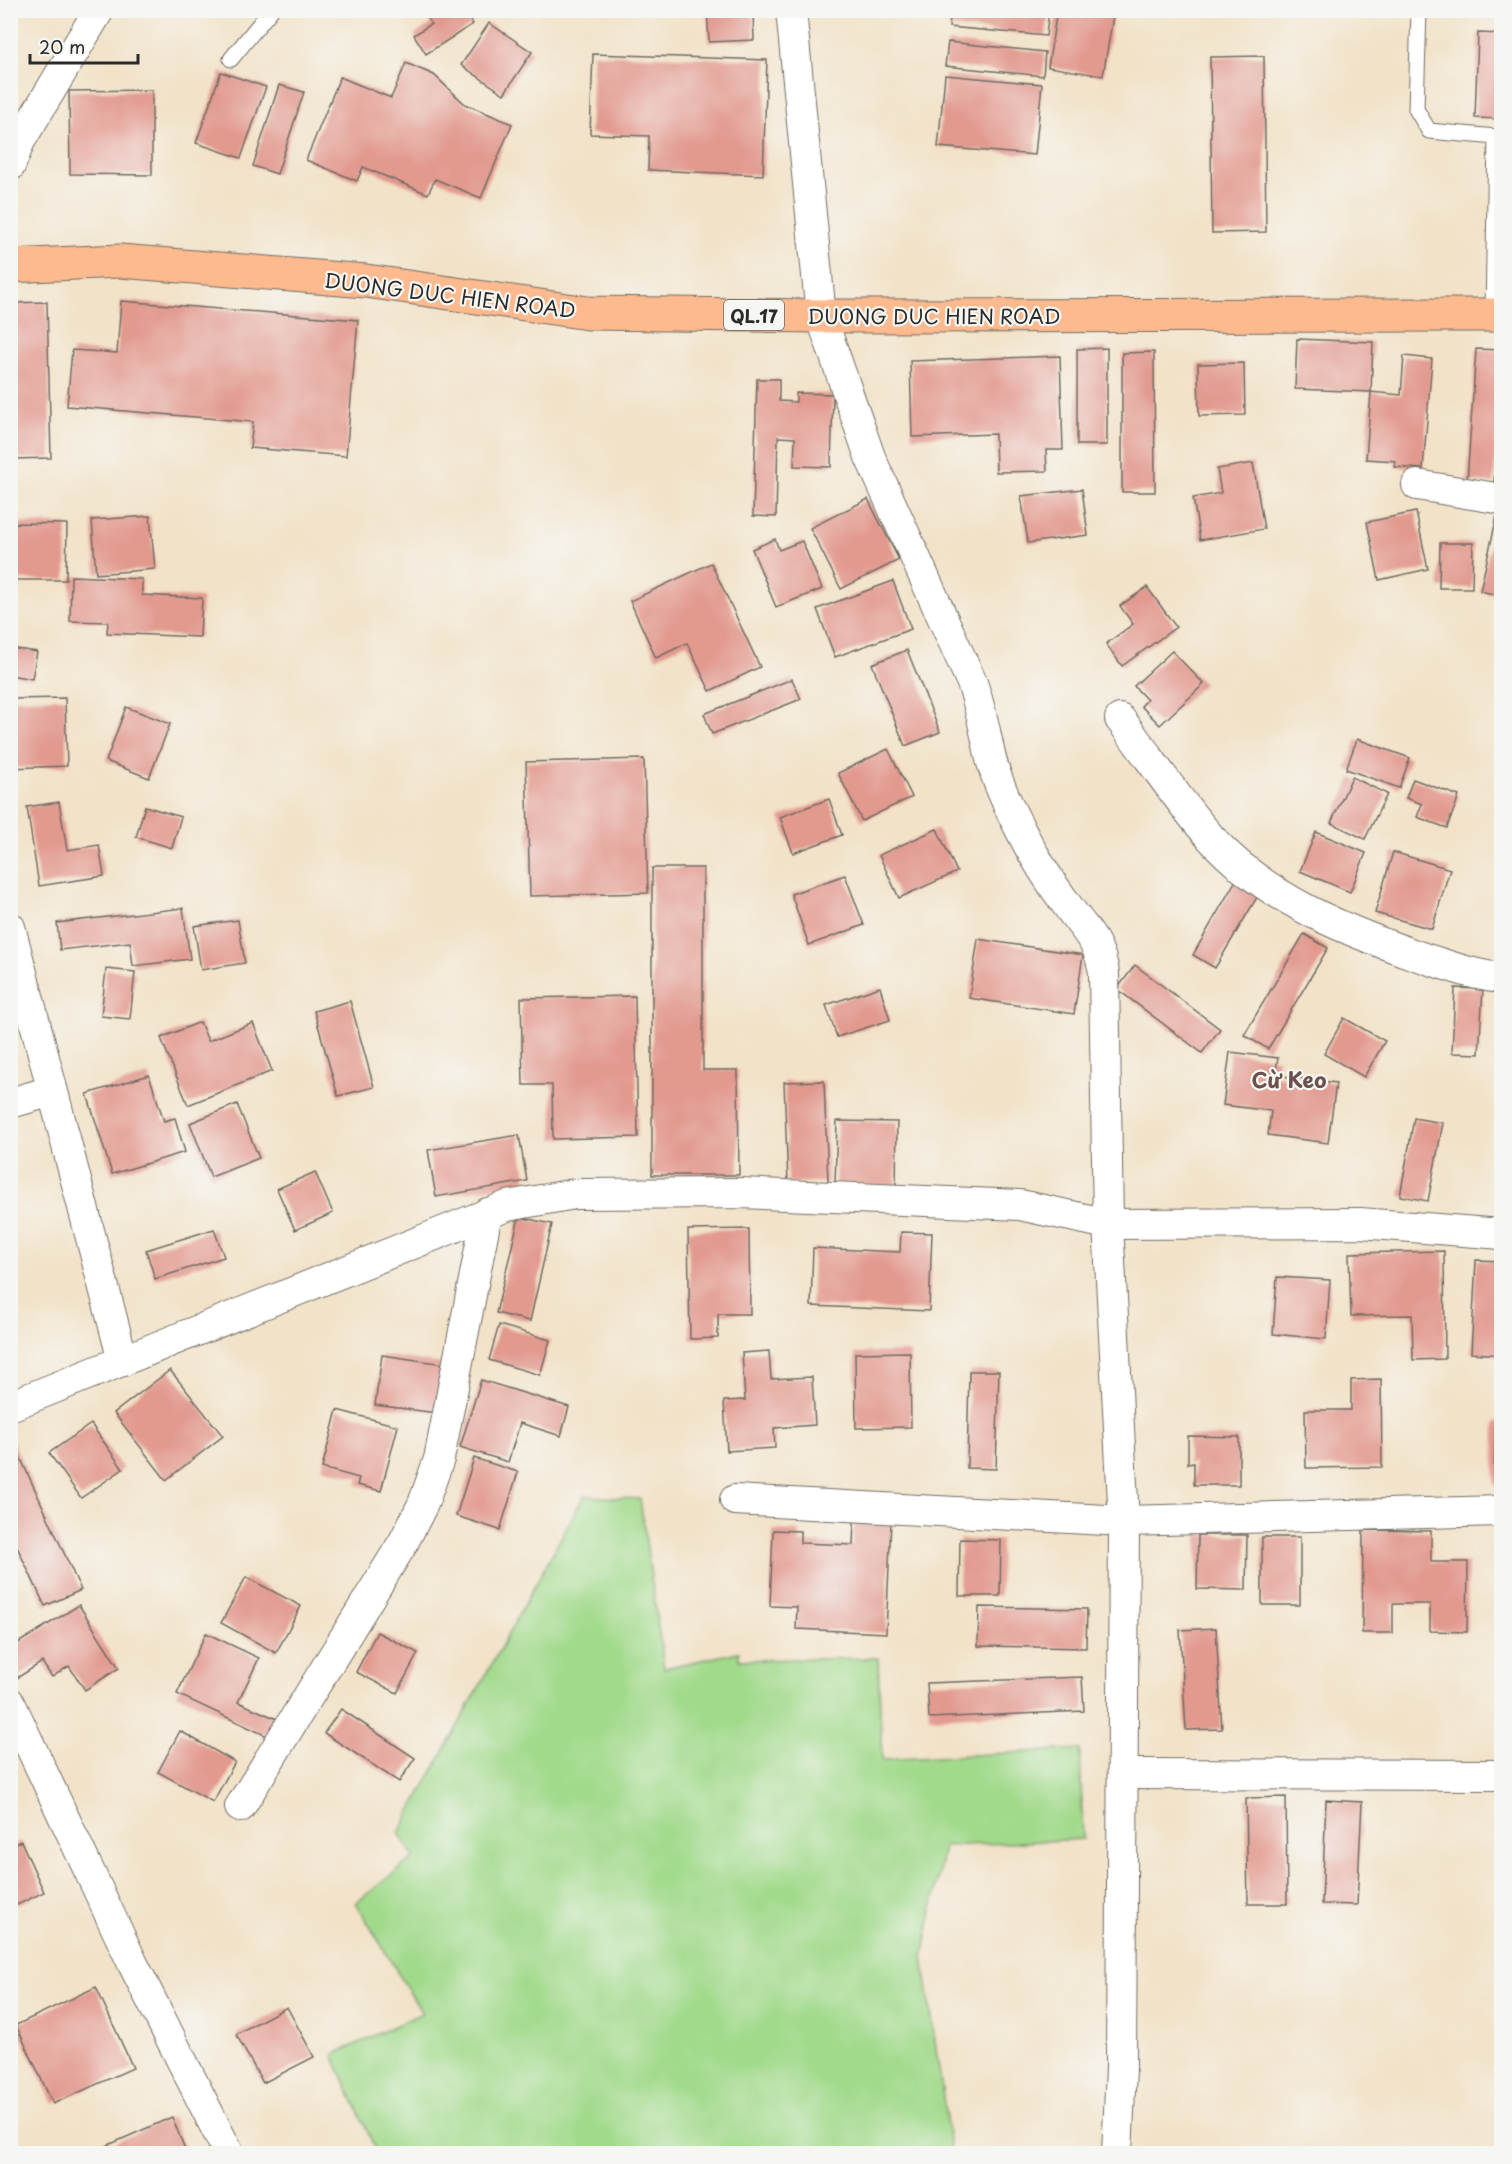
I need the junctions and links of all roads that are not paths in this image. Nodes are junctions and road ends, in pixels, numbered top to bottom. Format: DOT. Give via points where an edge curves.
graph roads {
  1 [pos="99,10"];
  2 [pos="271,10"];
  3 [pos="791,10"];
  4 [pos="1419,10"];
  5 [pos="231,58"];
  6 [pos="1499,137"];
  7 [pos="10,166"];
  8 [pos="10,266"];
  9 [pos="1497,315"];
  10 [pos="821,316"];
  11 [pos="1417,485"];
  12 [pos="1502,499"];
  13 [pos="1120,719"];
  14 [pos="10,927"];
  15 [pos="1502,978"];
  16 [pos="52,1091"];
  17 [pos="10,1103"];
  18 [pos="487,1213"];
  19 [pos="1108,1224"];
  20 [pos="1502,1234"];
  21 [pos="123,1361"];
  22 [pos="10,1406"];
  23 [pos="735,1500"];
  24 [pos="1502,1511"];
  25 [pos="1124,1521"];
  26 [pos="10,1703"];
  27 [pos="1123,1774"];
  28 [pos="1502,1774"];
  29 [pos="240,1807"];
  30 [pos="229,2154"];
  31 [pos="1117,2154"];
  1 -- 7 [label="street" via="20,141"];
  2 -- 5 [label="lane"];
  3 -- 10 [label="street"];
  4 -- 6 [label="lane" via="1416,110 1429,131"];
  6 -- 9 [label="lane"];
  8 -- 10 [label="highway, DUONG DUC HIEN ROAD / QL.17" via="120,261 366,281 588,313"];
  9 -- 10 [label="highway, DUONG DUC HIEN ROAD / QL.17"];
  10 -- 19 [label="street" via="870,457 972,683 1003,790 1046,876 1088,929 1101,955"];
  11 -- 12 [label="street"];
  13 -- 15 [label="street" via="1212,839 1292,902 1343,930 1477,975"];
  14 -- 16 [label="street"];
  16 -- 17 [label="street"];
  16 -- 21 [label="street"];
  18 -- 19 [label="street" via="575,1194 740,1193 1020,1205"];
  18 -- 21 [label="street"];
  18 -- 29 [label="street" via="439,1460 423,1504 403,1543"];
  19 -- 20 [label="street" via="1360,1223"];
  19 -- 25 [label="street"];
  21 -- 22 [label="street"];
  23 -- 25 [label="street"];
  24 -- 25 [label="street"];
  25 -- 27 [label="street"];
  26 -- 30 [label="street" via="133,1964"];
  27 -- 28 [label="street"];
  27 -- 31 [label="street"];
}
